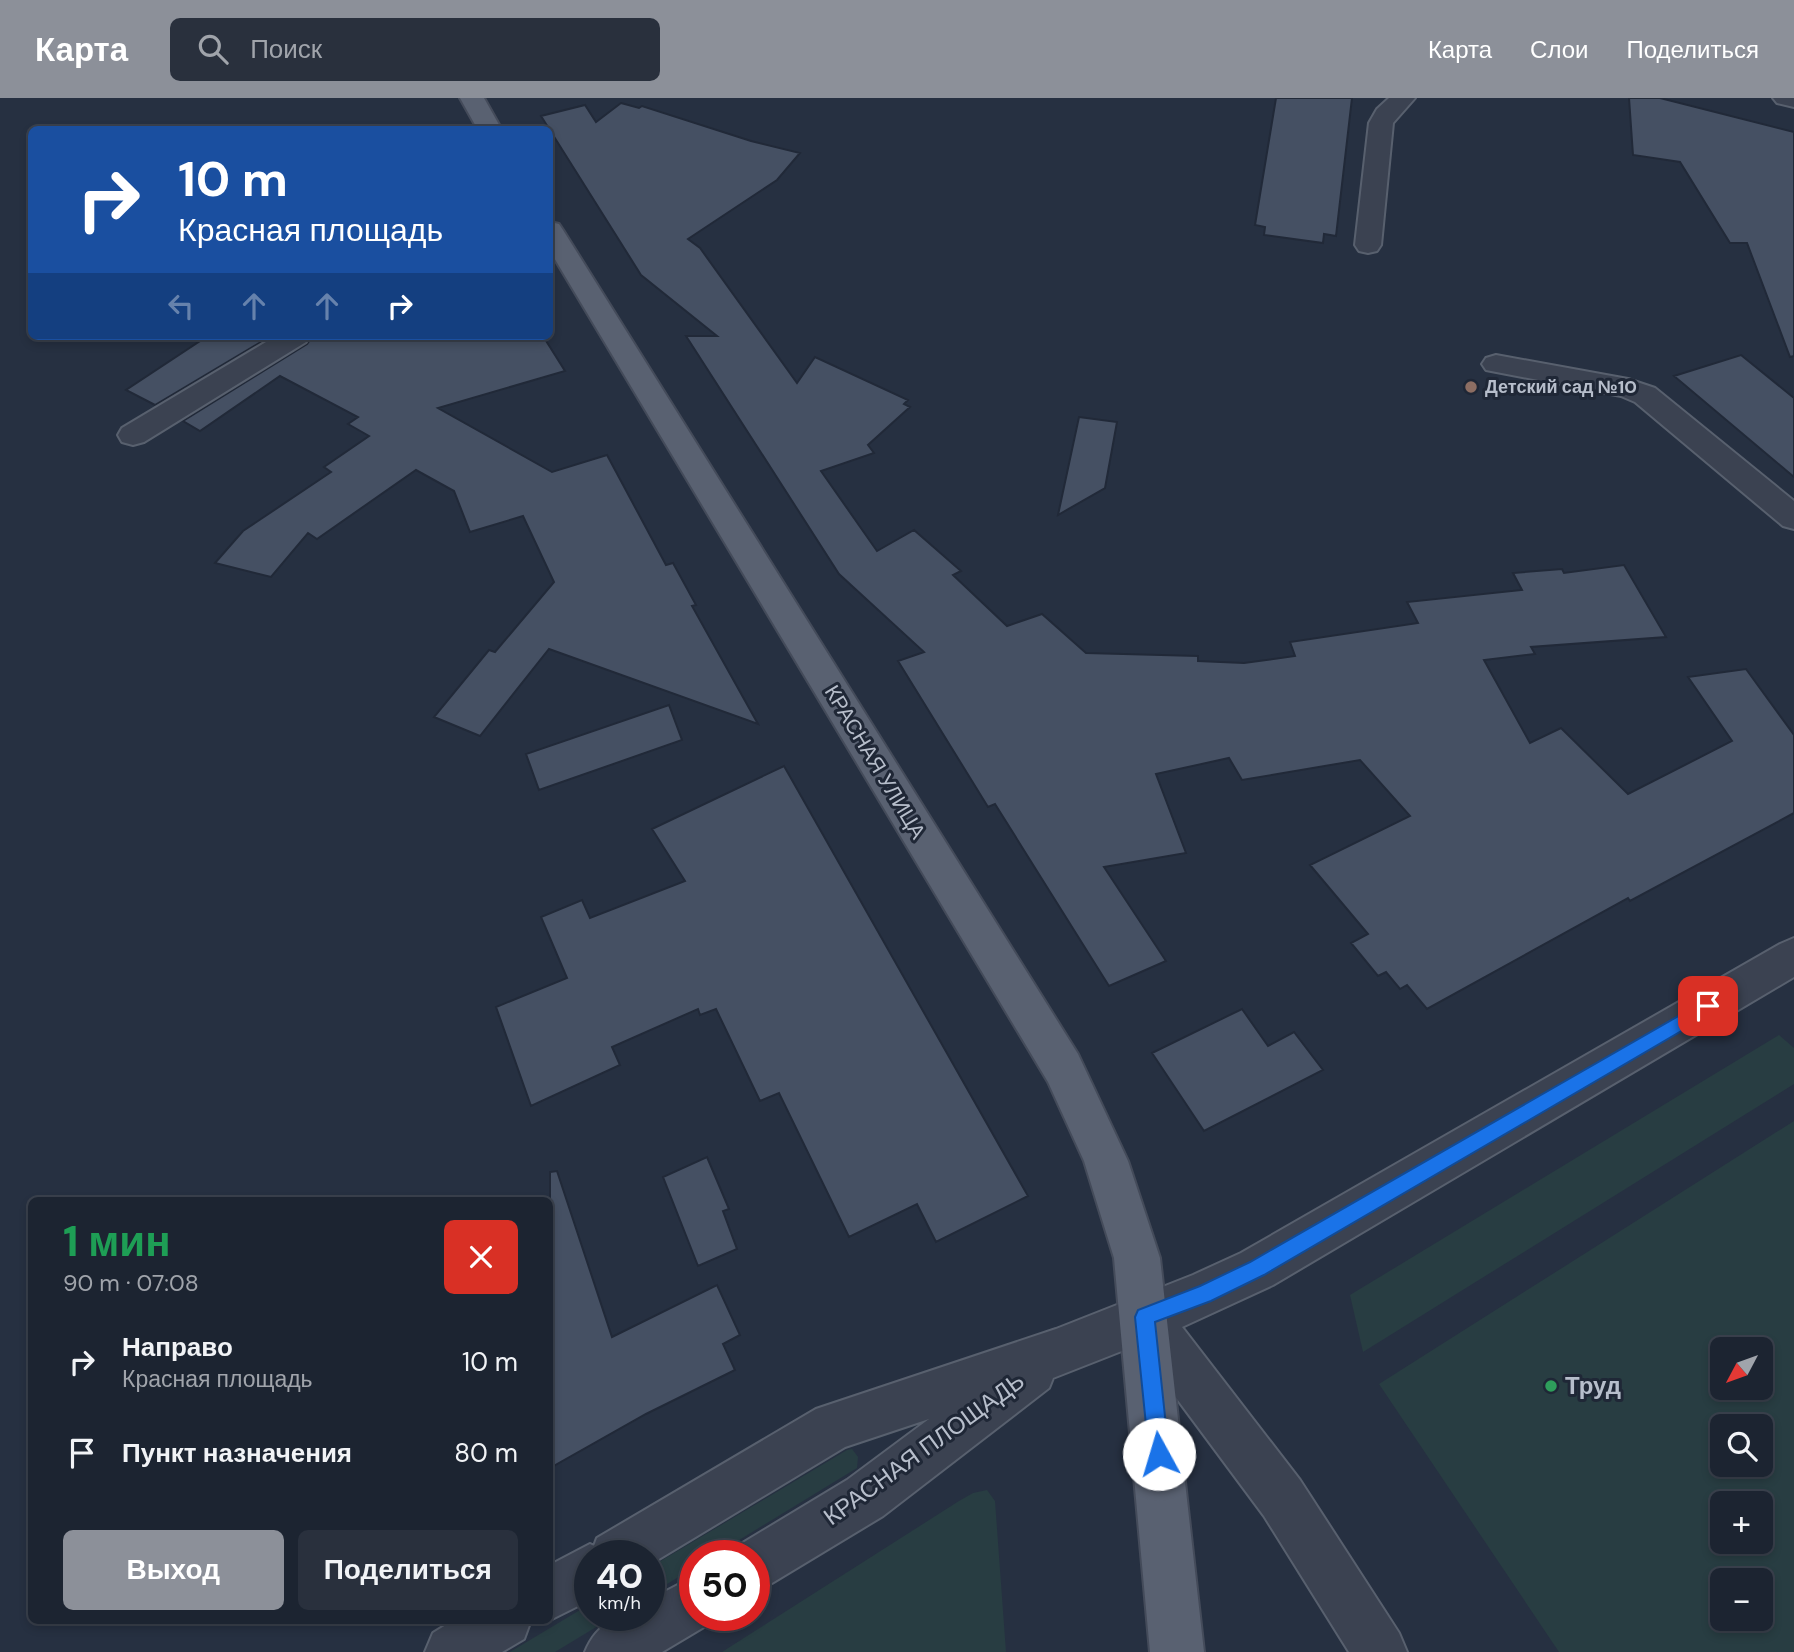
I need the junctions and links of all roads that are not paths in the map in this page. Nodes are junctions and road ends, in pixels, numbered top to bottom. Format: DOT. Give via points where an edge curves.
graph roads {
  1 [pos="472,98"];
  2 [pos="1403,98"];
  3 [pos="1785,98"];
  4 [pos="1794,100"];
  5 [pos="488,126"];
  6 [pos="553,235"];
  7 [pos="1368,245"];
  8 [pos="289,340"];
  9 [pos="1496,364"];
  10 [pos="133,435"];
  11 [pos="1794,518"];
  12 [pos="1789,967"];
  13 [pos="1145,1317"];
  14 [pos="1056,1353"];
  15 [pos="642,1540"];
  16 [pos="770,1555"];
  17 [pos="574,1580"];
  18 [pos="553,1592"];
  19 [pos="679,1612"];
  20 [pos="498,1624"];
  21 [pos="452,1652"];
  22 [pos="612,1652"];
  23 [pos="1177,1652"];
  24 [pos="1380,1652"];
  1 -- 5 [label="main road"];
  2 -- 7 [label="street" via="1381,123"];
  3 -- 4 [label="street"];
  6 -- 13 [label="main road, КРАСНАЯ УЛИЦА" via="1063,1068 1087,1114 1124,1208"];
  8 -- 10 [label="street"];
  9 -- 11 [label="street" via="1645,395"];
  12 -- 13 [label="street, КРАСНАЯ ПЛОЩАДЬ" via="1257,1269"];
  13 -- 14 [label="street, КРАСНАЯ ПЛОЩАДЬ"];
  13 -- 23 [label="main road"];
  13 -- 24 [label="street" via="1282,1499"];
  14 -- 15 [label="street, КРАСНАЯ ПЛОЩАДЬ" via="833,1426"];
  14 -- 16 [label="street, КРАСНАЯ ПЛОЩАДЬ" via="865,1497"];
  17 -- 18 [label="street"];
  19 -- 22 [label="street"];
  20 -- 21 [label="street"];
}
